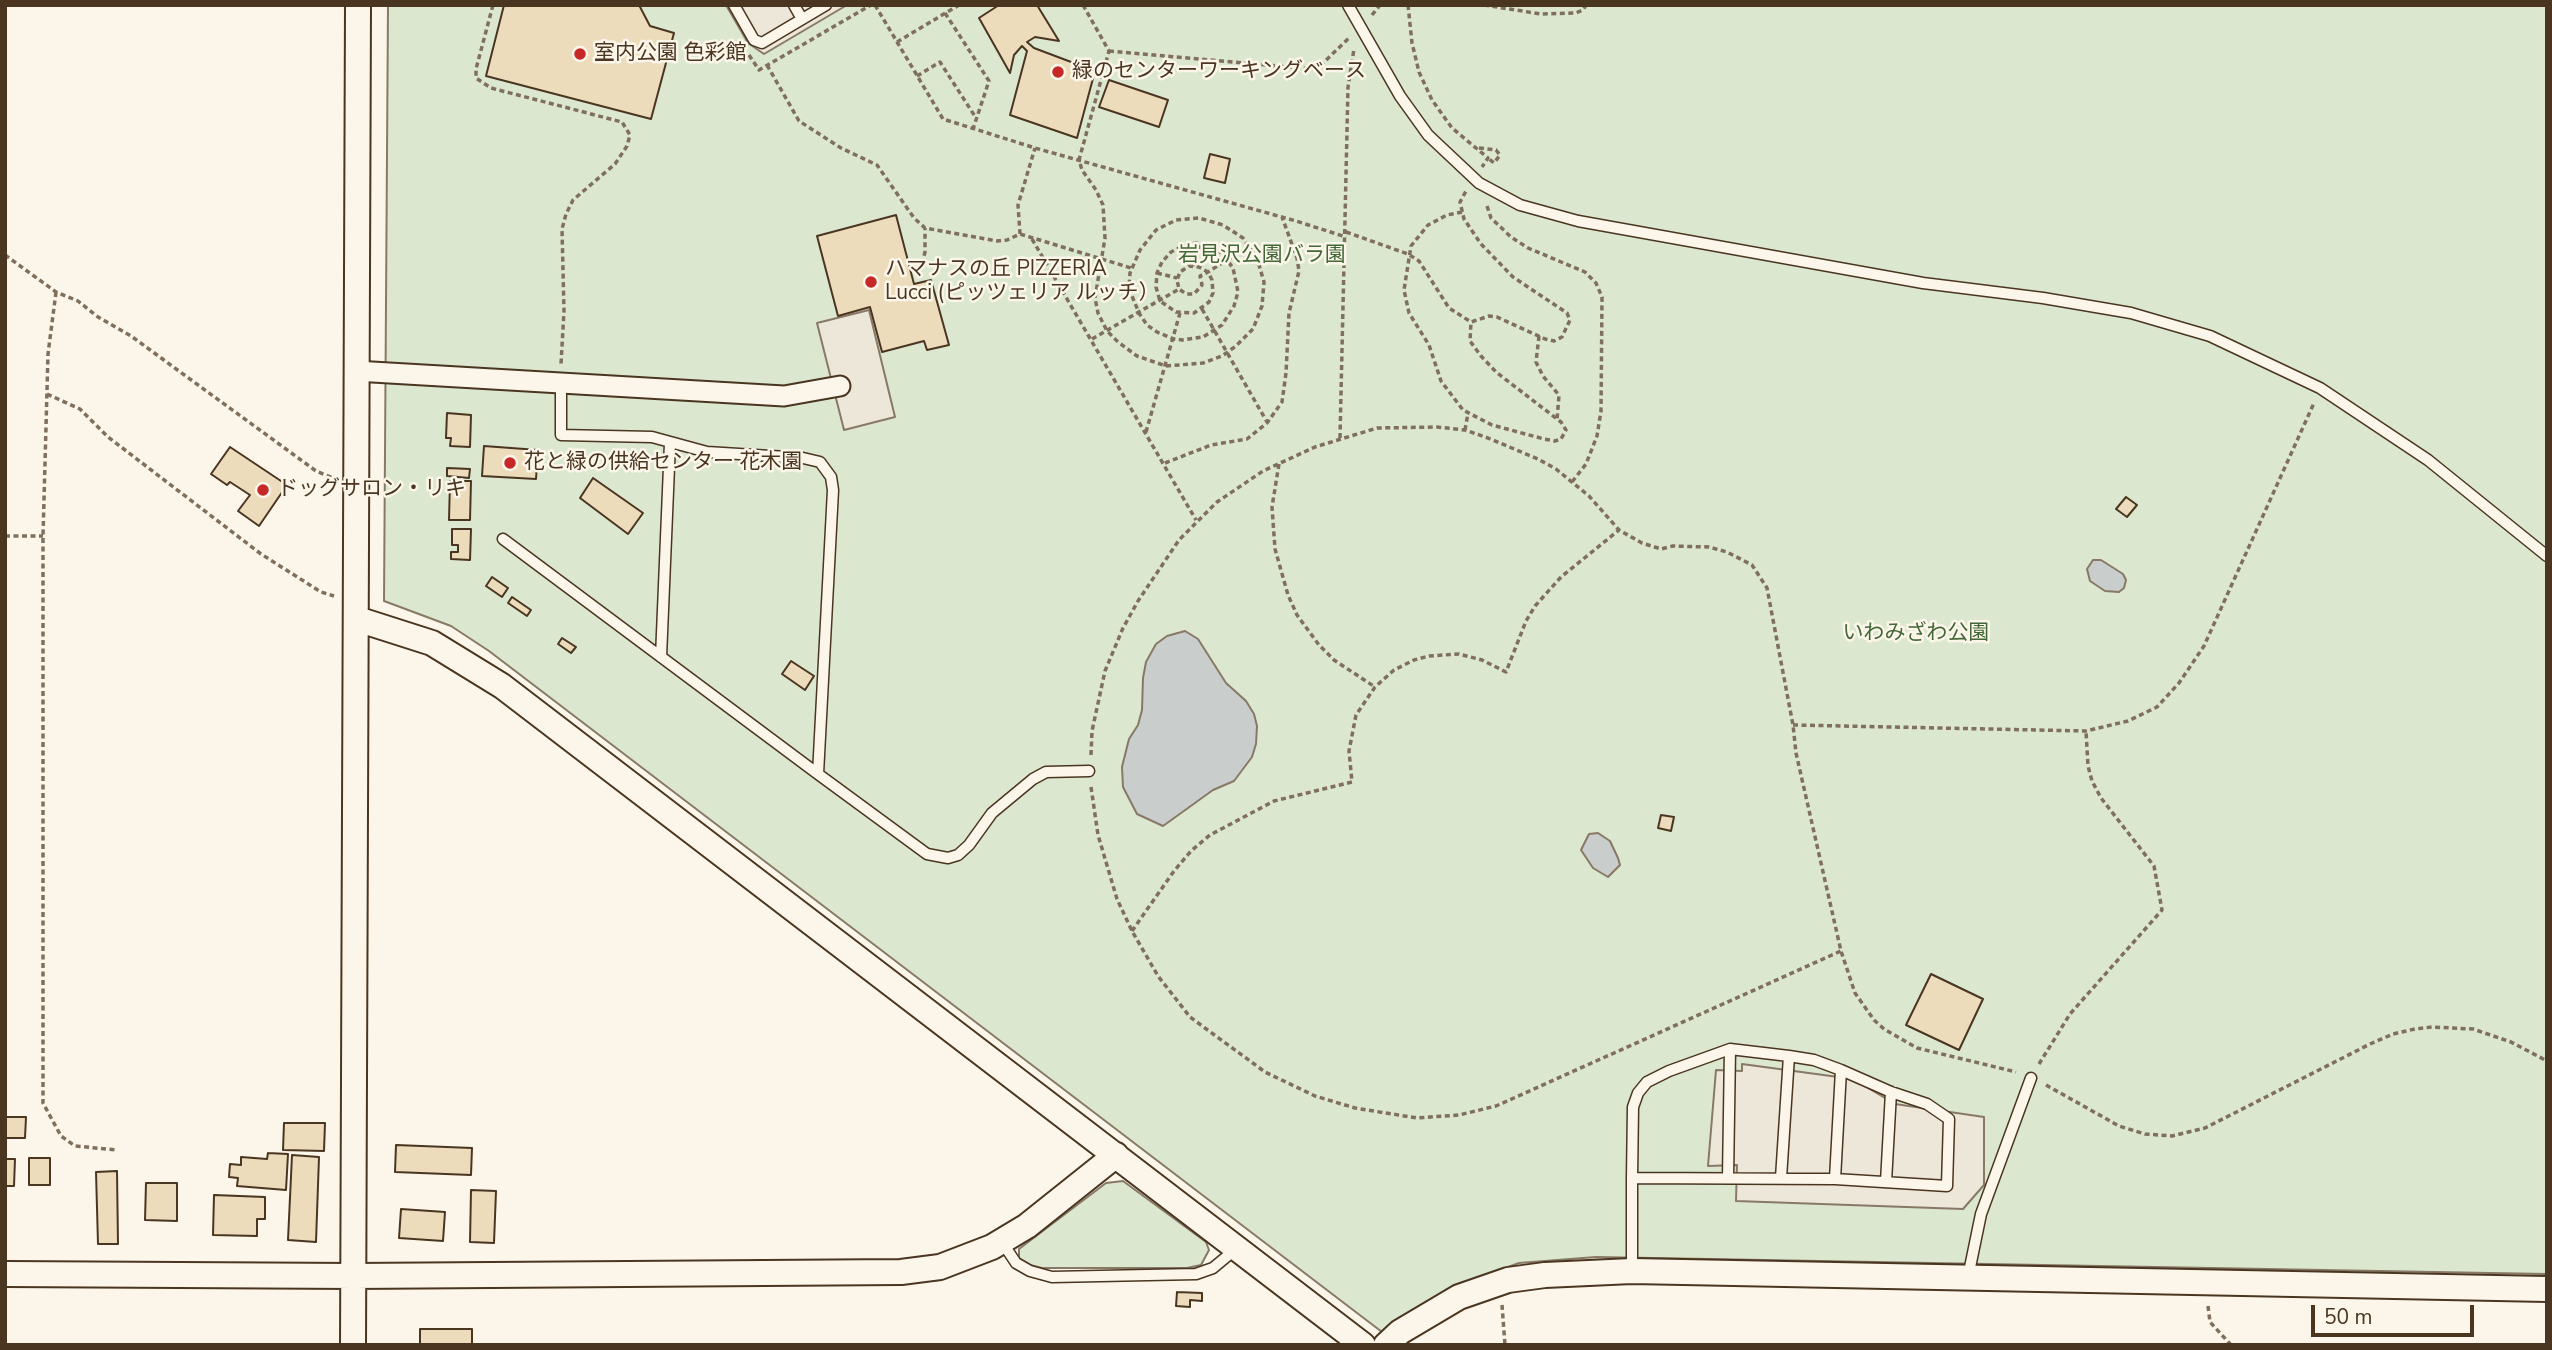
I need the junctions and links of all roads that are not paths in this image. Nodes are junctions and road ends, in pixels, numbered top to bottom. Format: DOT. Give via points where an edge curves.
graph roads {
  1 [pos="358,5"];
  2 [pos="734,5"];
  3 [pos="794,5"];
  4 [pos="826,5"];
  5 [pos="1348,5"];
  6 [pos="802,19"];
  7 [pos="355,371"];
  8 [pos="561,383"];
  9 [pos="841,386"];
  10 [pos="670,443"];
  11 [pos="503,539"];
  12 [pos="2547,556"];
  13 [pos="356,610"];
  14 [pos="661,657"];
  15 [pos="1088,771"];
  16 [pos="818,774"];
  17 [pos="1730,1049"];
  18 [pos="1789,1056"];
  19 [pos="1842,1070"];
  20 [pos="2031,1078"];
  21 [pos="1891,1092"];
  22 [pos="1116,1155"];
  23 [pos="1632,1178"];
  24 [pos="1728,1178"];
  25 [pos="1781,1178"];
  26 [pos="1835,1179"];
  27 [pos="1886,1182"];
  28 [pos="1001,1241"];
  29 [pos="1237,1248"];
  30 [pos="1632,1271"];
  31 [pos="5,1274"];
  32 [pos="354,1276"];
  33 [pos="1968,1279"];
  34 [pos="2547,1289"];
  35 [pos="353,1345"];
  36 [pos="1363,1345"];
  37 [pos="1386,1345"];
  1 -- 7 [label="street"];
  2 -- 6 [label="lane" via="754,40 762,43"];
  3 -- 6 [label="lane"];
  4 -- 6 [label="lane"];
  5 -- 12 [label="lane" via="1428,135 1476,181 1520,205 1578,221 1923,282 2131,313 2210,336 2320,388 2428,460"];
  7 -- 8 [label="street"];
  7 -- 13 [label="street"];
  8 -- 9 [label="street" via="784,396"];
  8 -- 10 [label="lane" via="561,435 652,438"];
  10 -- 14 [label="lane"];
  10 -- 16 [label="lane" via="707,452 803,458 820,462 831,477"];
  11 -- 14 [label="lane"];
  13 -- 22 [label="street" via="432,643 502,686"];
  13 -- 32 [label="street"];
  14 -- 16 [label="lane"];
  15 -- 16 [label="lane" via="1046,772 1033,779 992,813 969,845 948,858 928,854"];
  17 -- 18 [label="lane"];
  17 -- 23 [label="lane" via="1669,1070 1638,1093 1633,1107"];
  17 -- 24 [label="lane"];
  18 -- 19 [label="lane"];
  18 -- 25 [label="lane"];
  19 -- 21 [label="lane"];
  19 -- 26 [label="lane"];
  20 -- 33 [label="lane" via="1981,1214"];
  21 -- 27 [label="lane"];
  21 -- 27 [label="lane" via="1927,1104 1950,1119 1947,1186"];
  22 -- 28 [label="street" via="1027,1226"];
  22 -- 29 [label="street"];
  23 -- 24 [label="lane"];
  23 -- 30 [label="lane"];
  24 -- 25 [label="lane"];
  25 -- 26 [label="lane"];
  26 -- 27 [label="lane"];
  28 -- 29 [label="lane" via="1016,1263 1052,1277 1196,1274 1213,1268"];
  28 -- 32 [label="street" via="940,1267 901,1272"];
  29 -- 36 [label="street"];
  30 -- 33 [label="street"];
  30 -- 37 [label="street" via="1501,1282 1459,1297"];
  31 -- 32 [label="street"];
  32 -- 35 [label="street"];
  33 -- 34 [label="street"];
}
